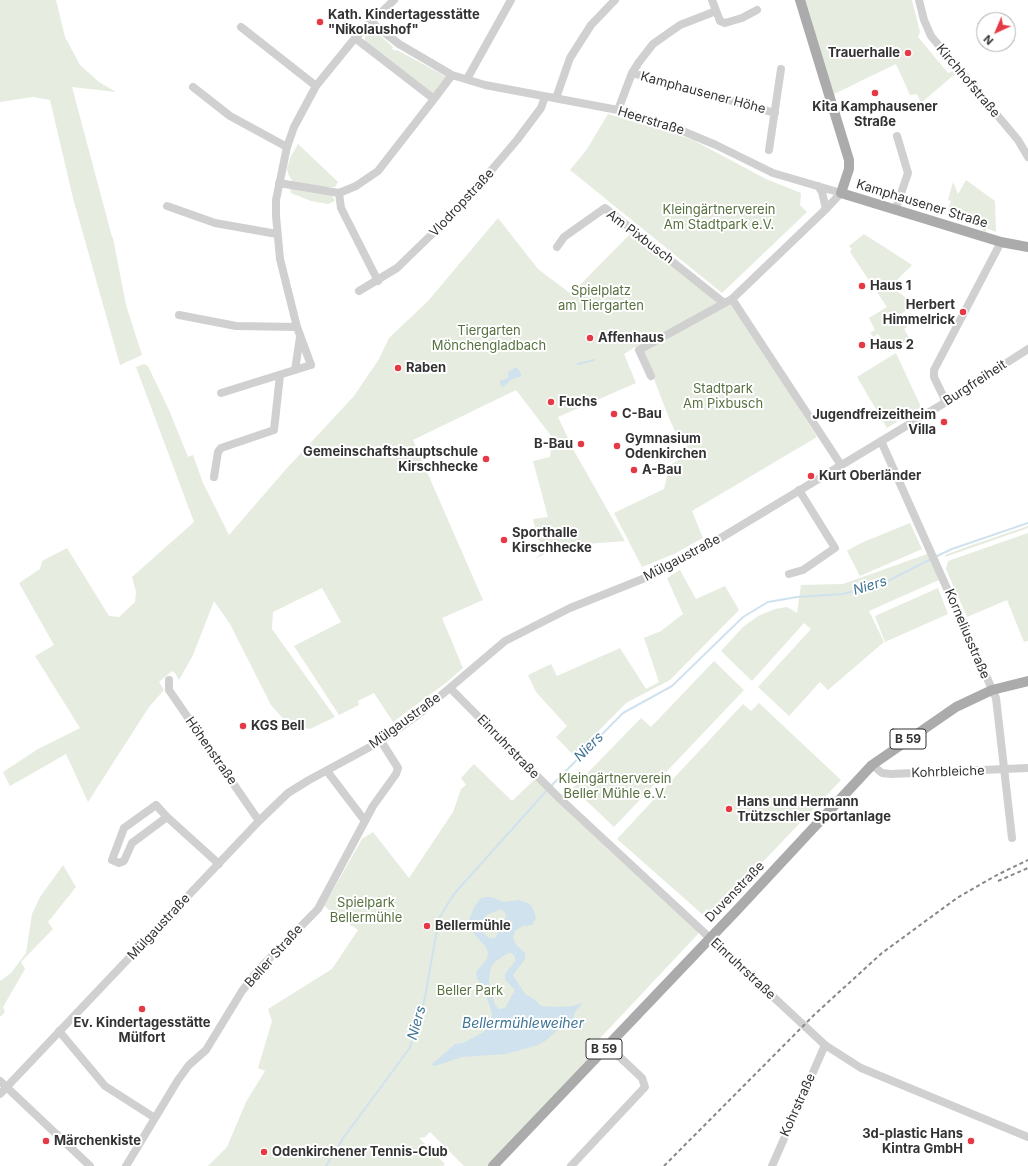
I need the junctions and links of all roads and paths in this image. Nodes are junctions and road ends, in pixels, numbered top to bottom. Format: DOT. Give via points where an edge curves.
graph roads {
  1 [pos="511,0"];
  2 [pos="615,0"];
  3 [pos="712,0"];
  4 [pos="800,0"];
  5 [pos="919,0"];
  6 [pos="391,1"];
  7 [pos="716,10"];
  8 [pos="757,10"];
  9 [pos="372,23"];
  10 [pos="241,28"];
  11 [pos="356,38"];
  12 [pos="781,69"];
  13 [pos="632,73"];
  14 [pos="452,75"];
  15 [pos="467,80"];
  16 [pos="316,86"];
  17 [pos="193,87"];
  18 [pos="545,97"];
  19 [pos="556,98"];
  20 [pos="434,99"];
  21 [pos="618,110"];
  22 [pos="775,112"];
  23 [pos="896,136"];
  24 [pos="287,147"];
  25 [pos="769,150"];
  26 [pos="1028,157"];
  27 [pos="279,183"];
  28 [pos="818,186"];
  29 [pos="339,193"];
  30 [pos="841,193"];
  31 [pos="167,206"];
  32 [pos="896,208"];
  33 [pos="826,209"];
  34 [pos="277,234"];
  35 [pos="1002,242"];
  36 [pos="557,247"];
  37 [pos="1028,247"];
  38 [pos="378,280"];
  39 [pos="358,291"];
  40 [pos="728,301"];
  41 [pos="179,315"];
  42 [pos="297,327"];
  43 [pos="300,337"];
  44 [pos="1028,349"];
  45 [pos="295,370"];
  46 [pos="280,375"];
  47 [pos="650,376"];
  48 [pos="221,393"];
  49 [pos="946,402"];
  50 [pos="881,441"];
  51 [pos="841,465"];
  52 [pos="214,478"];
  53 [pos="799,490"];
  54 [pos="789,574"];
  55 [pos="169,680"];
  56 [pos="1028,681"];
  57 [pos="450,688"];
  58 [pos="992,690"];
  59 [pos="381,741"];
  60 [pos="872,765"];
  61 [pos="1028,768"];
  62 [pos="1004,769"];
  63 [pos="327,771"];
  64 [pos="167,817"];
  65 [pos="259,821"];
  66 [pos="365,821"];
  67 [pos="1012,838"];
  68 [pos="219,864"];
  69 [pos="709,938"];
  70 [pos="59,1031"];
  71 [pos="608,1045"];
  72 [pos="825,1045"];
  73 [pos="0,1081"];
  74 [pos="6,1087"];
  75 [pos="0,1094"];
  76 [pos="154,1118"];
  77 [pos="1028,1137"];
  78 [pos="498,1164"];
  79 [pos="90,1166"];
  80 [pos="126,1166"];
  81 [pos="571,1166"];
  82 [pos="771,1166"];
  1 -- 15 [label="street"];
  2 -- 19 [label="street" via="590,25 570,58"];
  3 -- 7 [label="street"];
  4 -- 30 [label="main road, Kamphausener Straße" via="849,160 849,169"];
  5 -- 26 [label="street, Kirchhofstraße" via="931,36 1018,140"];
  6 -- 9 [label="street"];
  7 -- 8 [label="street" via="720,21 725,22 742,18"];
  7 -- 13 [label="street" via="680,25 666,34 653,44"];
  9 -- 11 [label="street"];
  9 -- 14 [label="street, Heerstraße" via="399,44"];
  10 -- 16 [label="street"];
  11 -- 16 [label="street"];
  11 -- 20 [label="street"];
  12 -- 22 [label="street, Kamphausener Höhe"];
  13 -- 21 [label="street"];
  13 -- 22 [label="street, Kamphausener Höhe"];
  14 -- 15 [label="street, Heerstraße"];
  14 -- 20 [label="street"];
  15 -- 18 [label="street, Heerstraße"];
  16 -- 24 [label="street" via="294,127"];
  17 -- 24 [label="street" via="230,116"];
  18 -- 19 [label="street, Heerstraße"];
  18 -- 38 [label="street, Vlodropstraße" via="541,108 480,185 408,259"];
  19 -- 21 [label="street, Heerstraße"];
  20 -- 29 [label="street" via="378,171 367,180"];
  21 -- 28 [label="street, Heerstraße" via="673,126 773,173"];
  22 -- 25 [label="street, Kamphausener Höhe"];
  23 -- 32 [label="street" via="908,173"];
  24 -- 27 [label="street"];
  27 -- 29 [label="street"];
  27 -- 34 [label="street"];
  28 -- 30 [label="street, Heerstraße"];
  28 -- 33 [label="street"];
  29 -- 38 [label="street" via="341,208"];
  30 -- 32 [label="main road, Kamphausener Straße"];
  30 -- 33 [label="street"];
  31 -- 34 [label="street" via="222,225"];
  32 -- 35 [label="main road, Kamphausener Straße"];
  33 -- 40 [label="street"];
  34 -- 42 [label="street" via="280,259"];
  35 -- 37 [label="main road, Kamphausener Straße"];
  35 -- 49 [label="street" via="934,370 934,377"];
  36 -- 40 [label="street, Am Pixbusch" via="564,237 605,208"];
  38 -- 39 [label="street, Vlodropstraße"];
  40 -- 47 [label="street" via="639,350"];
  40 -- 51 [label="street, Am Pixbusch"];
  41 -- 42 [label="street" via="236,326"];
  42 -- 43 [label="street"];
  43 -- 45 [label="street"];
  43 -- 45 [label="street" via="311,365"];
  44 -- 49 [label="street, Burgfreiheit"];
  45 -- 46 [label="street"];
  46 -- 48 [label="street"];
  46 -- 52 [label="street" via="274,430 221,448 218,452"];
  49 -- 50 [label="street, Burgfreiheit"];
  50 -- 51 [label="street, Mülgaustraße"];
  50 -- 58 [label="street, Korneliusstraße"];
  51 -- 53 [label="street, Mülgaustraße"];
  53 -- 54 [label="street" via="834,548 803,570"];
  53 -- 57 [label="street, Mülgaustraße" via="734,530 650,576 570,608 516,634"];
  55 -- 65 [label="street, Höhenstraße" via="169,690"];
  56 -- 58 [label="main road, Duvenstraße / B 59"];
  57 -- 59 [label="street, Mülgaustraße"];
  57 -- 69 [label="street, Einruhrstraße" via="544,784"];
  58 -- 60 [label="main road, Duvenstraße / B 59" via="956,707"];
  58 -- 62 [label="street, Korneliusstraße" via="996,698"];
  59 -- 63 [label="street, Mülgaustraße"];
  59 -- 66 [label="street, Beller Straße" via="398,768"];
  60 -- 62 [label="street, Kohrbleiche" via="882,774"];
  60 -- 69 [label="main road, Duvenstraße / B 59"];
  61 -- 62 [label="street, Kohrbleiche"];
  62 -- 67 [label="street, Korneliusstraße"];
  63 -- 65 [label="street, Mülgaustraße" via="288,793"];
  63 -- 66 [label="street"];
  64 -- 64 [label="street" via="156,804 124,828 112,860 119,863 124,861 132,843"];
  64 -- 68 [label="street"];
  65 -- 68 [label="street, Mülgaustraße"];
  66 -- 76 [label="street, Beller Straße" via="318,909 259,969 242,991 206,1050 186,1070"];
  68 -- 70 [label="street, Mülgaustraße"];
  69 -- 71 [label="main road, Duvenstraße / B 59"];
  69 -- 72 [label="street, Einruhrstraße"];
  70 -- 74 [label="street, Mülgaustraße"];
  70 -- 76 [label="street" via="105,1086"];
  71 -- 78 [label="main road, Duvenstraße / B 59"];
  71 -- 81 [label="street" via="642,1078 645,1086"];
  72 -- 77 [label="street, Einruhrstraße" via="861,1068"];
  72 -- 82 [label="street, Kohrstraße"];
  73 -- 74 [label="street"];
  74 -- 75 [label="street, Mülgaustraße"];
  74 -- 79 [label="street"];
  76 -- 80 [label="street, Beller Straße"];
}
